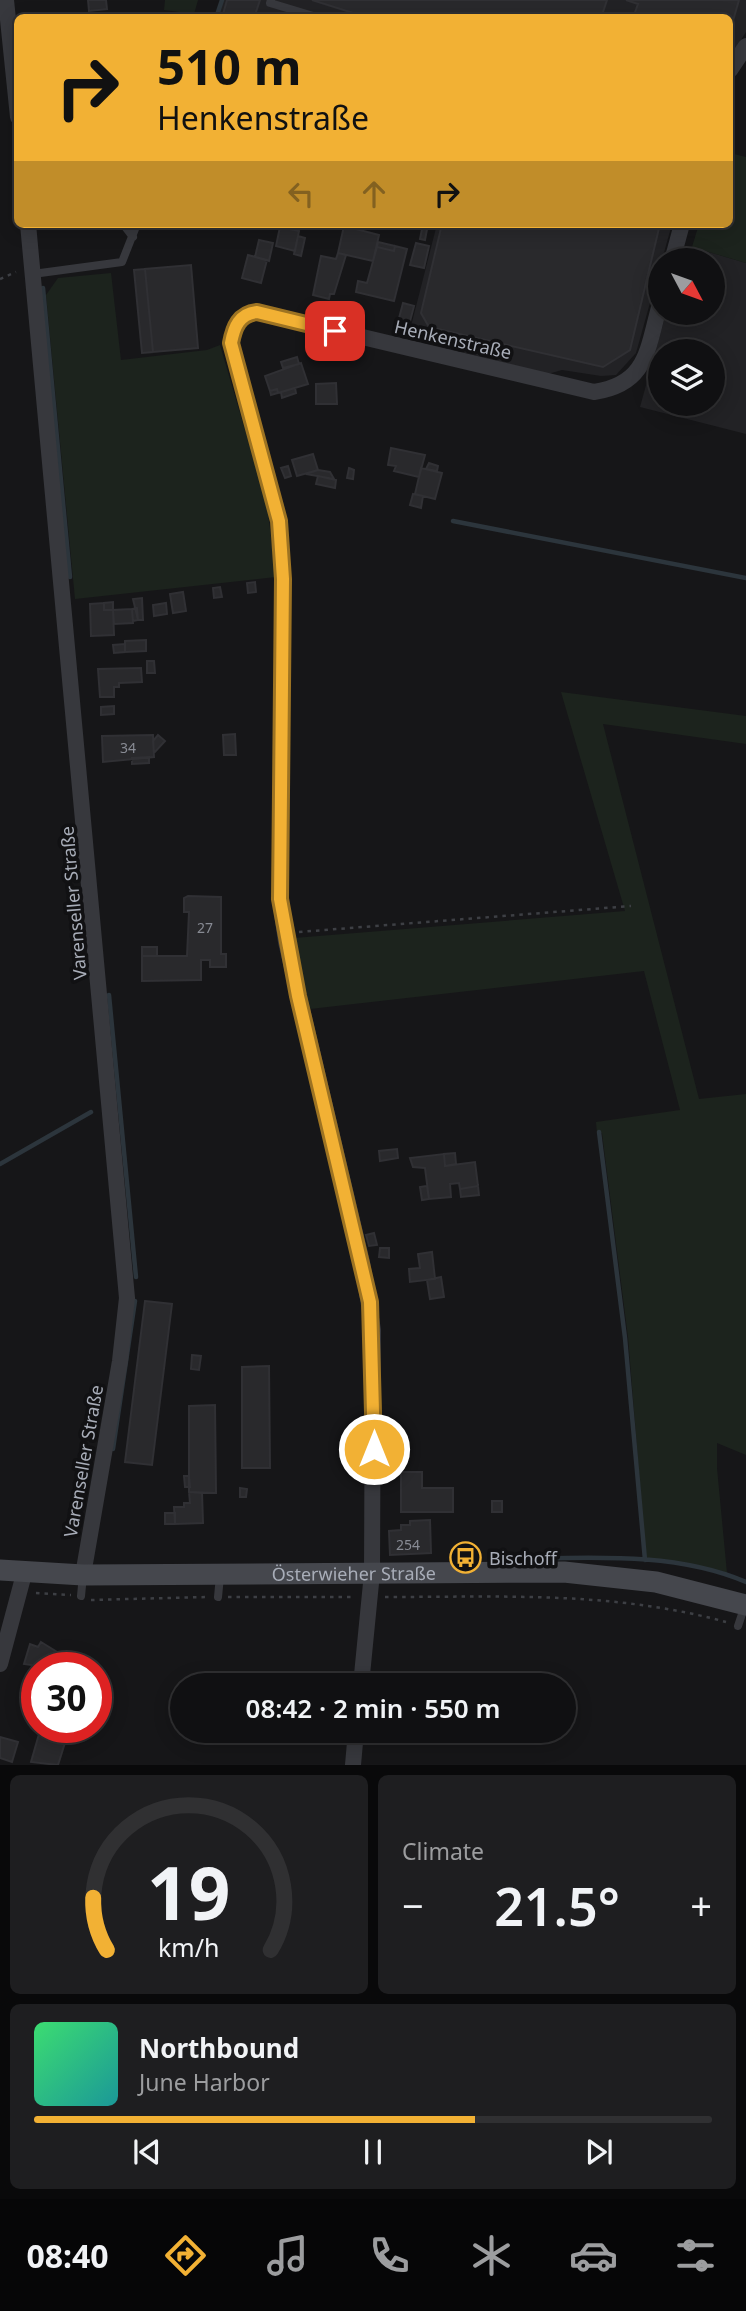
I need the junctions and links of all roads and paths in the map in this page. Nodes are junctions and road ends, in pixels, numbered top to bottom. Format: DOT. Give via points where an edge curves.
graph roads {
  1 [pos="6,0"];
  2 [pos="271,0"];
  3 [pos="307,14"];
  4 [pos="5,40"];
  5 [pos="746,46"];
  6 [pos="733,66"];
  7 [pos="14,93"];
  8 [pos="28,228"];
  9 [pos="126,228"];
  10 [pos="136,228"];
  11 [pos="681,228"];
  12 [pos="133,237"];
  13 [pos="676,248"];
  14 [pos="33,274"];
  15 [pos="654,326"];
  16 [pos="631,906"];
  17 [pos="285,933"];
  18 [pos="0,1570"];
  19 [pos="372,1573"];
  20 [pos="220,1575"];
  21 [pos="22,1584"];
  22 [pos="82,1586"];
  23 [pos="218,1597"];
  24 [pos="370,1597"];
  25 [pos="745,1604"];
  26 [pos="738,1626"];
  27 [pos="0,1664"];
  28 [pos="362,1673"];
  29 [pos="355,1743"];
  30 [pos="353,1765"];
  1 -- 4 [label="street"];
  2 -- 3 [label="lane"];
  4 -- 7 [label="street"];
  5 -- 6 [label="street"];
  8 -- 14 [label="street, Varenseller Straße"];
  9 -- 12 [label="lane"];
  10 -- 12 [label="lane"];
  11 -- 13 [label="street"];
  12 -- 14 [label="lane" via="122,262"];
  14 -- 22 [label="street, Varenseller Straße" via="127,1298"];
  15 -- 17 [label="street, Henkenstraße" via="644,361 626,384 594,391 257,312 239,320 231,343 275,504 283,579 280,899"];
  16 -- 17 [label="path"];
  17 -- 19 [label="street, Henkenstraße" via="370,1302"];
  18 -- 21 [label="street, Österwieher Straße"];
  19 -- 20 [label="street, Österwieher Straße"];
  19 -- 24 [label="street, Henkenstraße"];
  19 -- 25 [label="street, Österwieher Straße" via="564,1572 621,1577"];
  20 -- 22 [label="street, Österwieher Straße"];
  20 -- 23 [label="lane"];
  21 -- 22 [label="street, Österwieher Straße"];
  21 -- 22 [label="path"];
  21 -- 27 [label="street"];
  24 -- 26 [label="path" via="616,1600"];
  24 -- 28 [label="street, Henkenstraße"];
  25 -- 26 [label="lane"];
  29 -- 30 [label="street"];
}
